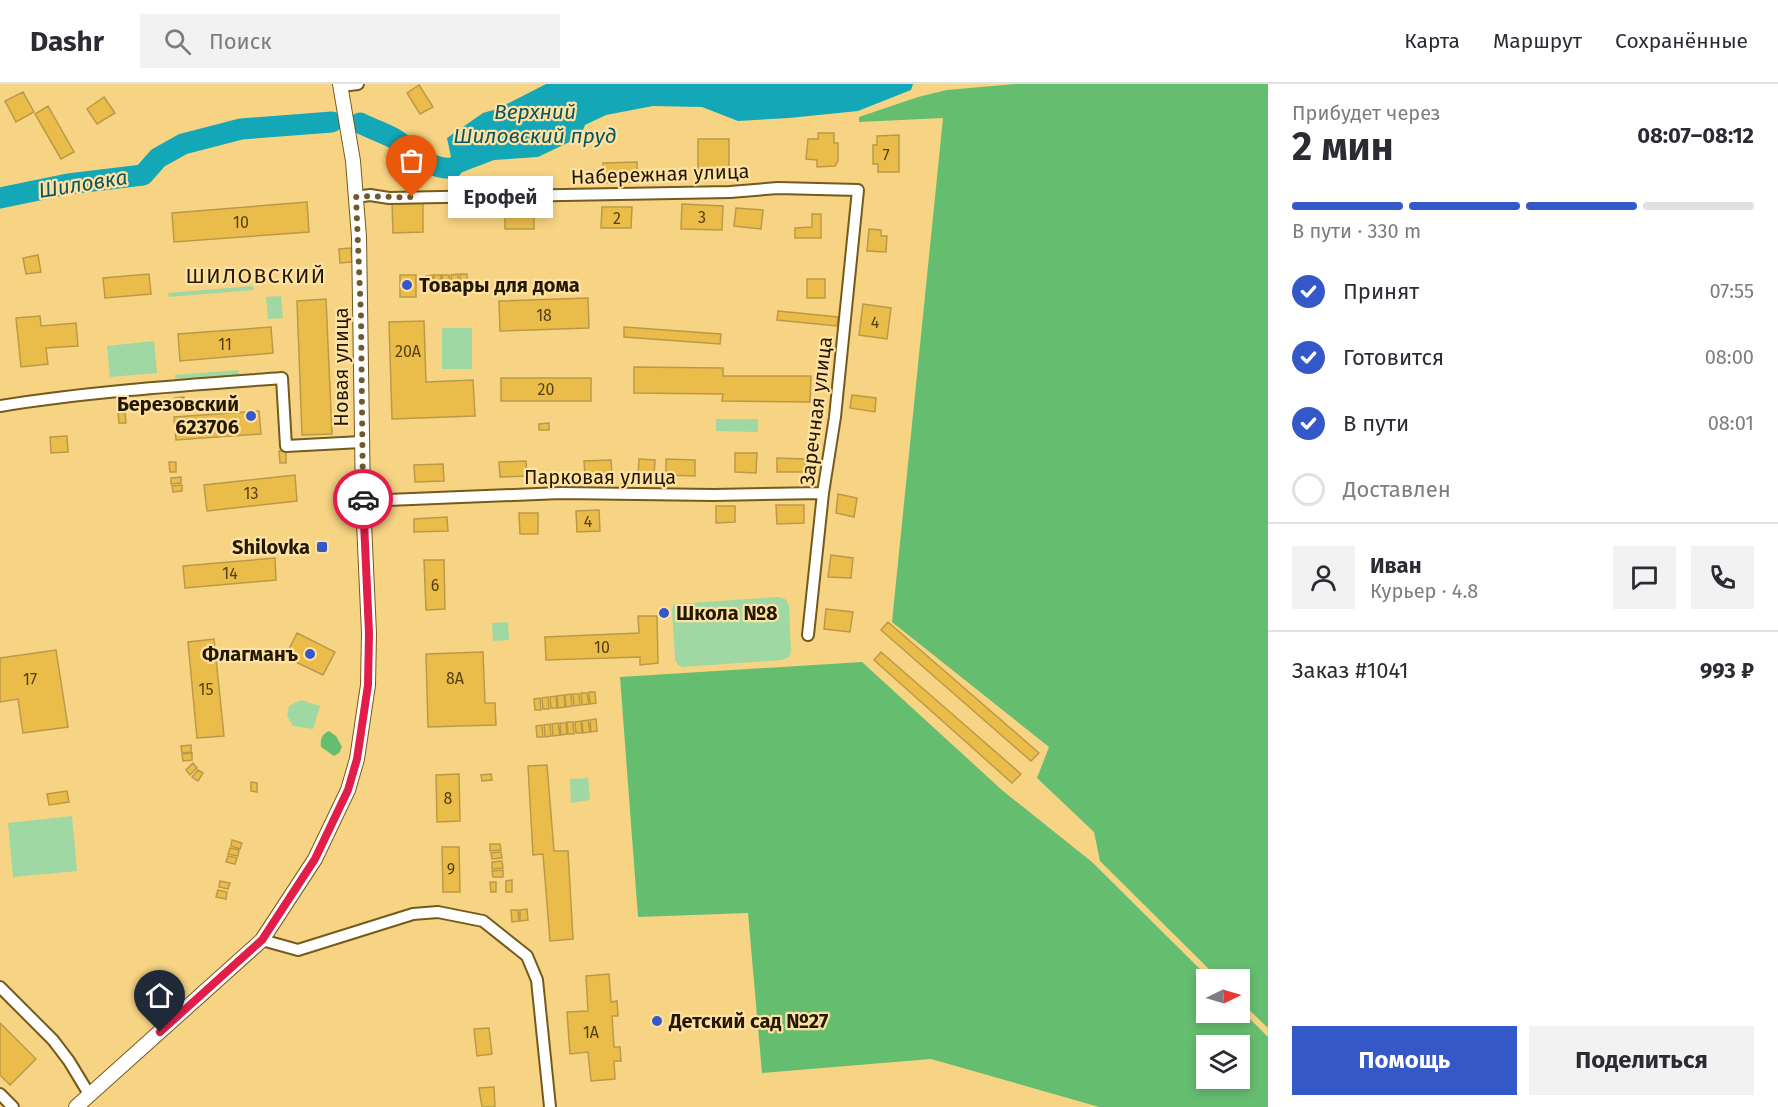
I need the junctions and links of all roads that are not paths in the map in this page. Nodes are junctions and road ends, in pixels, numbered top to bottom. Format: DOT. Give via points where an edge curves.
graph roads {
  1 [pos="358,84"];
  2 [pos="342,89"];
  3 [pos="858,190"];
  4 [pos="356,197"];
  5 [pos="0,406"];
  6 [pos="361,442"];
  7 [pos="823,493"];
  8 [pos="363,501"];
  9 [pos="808,635"];
  10 [pos="262,940"];
  11 [pos="0,987"];
  12 [pos="0,1094"];
  13 [pos="89,1094"];
  14 [pos="13,1107"];
  15 [pos="76,1107"];
  16 [pos="550,1107"];
  1 -- 2 [label="street"];
  2 -- 4 [label="street, Новая улица"];
  3 -- 4 [label="street, Набережная улица" via="778,188"];
  3 -- 7 [label="street, Заречная улица" via="835,417"];
  4 -- 6 [label="street, Новая улица"];
  5 -- 6 [label="street" via="119,390 282,378 286,446"];
  6 -- 8 [label="street, Новая улица"];
  7 -- 8 [label="street, Парковая улица" via="561,493"];
  7 -- 9 [label="street, Заречная улица"];
  8 -- 10 [label="street, Новая улица" via="369,646 367,695 357,759 348,790 315,859"];
  10 -- 13 [label="street, Новая улица"];
  10 -- 16 [label="street" via="297,950 414,914 438,912 483,921 527,956 537,980"];
  11 -- 13 [label="street" via="52,1040"];
  12 -- 14 [label="street"];
  13 -- 15 [label="street, Новая улица"];
}
